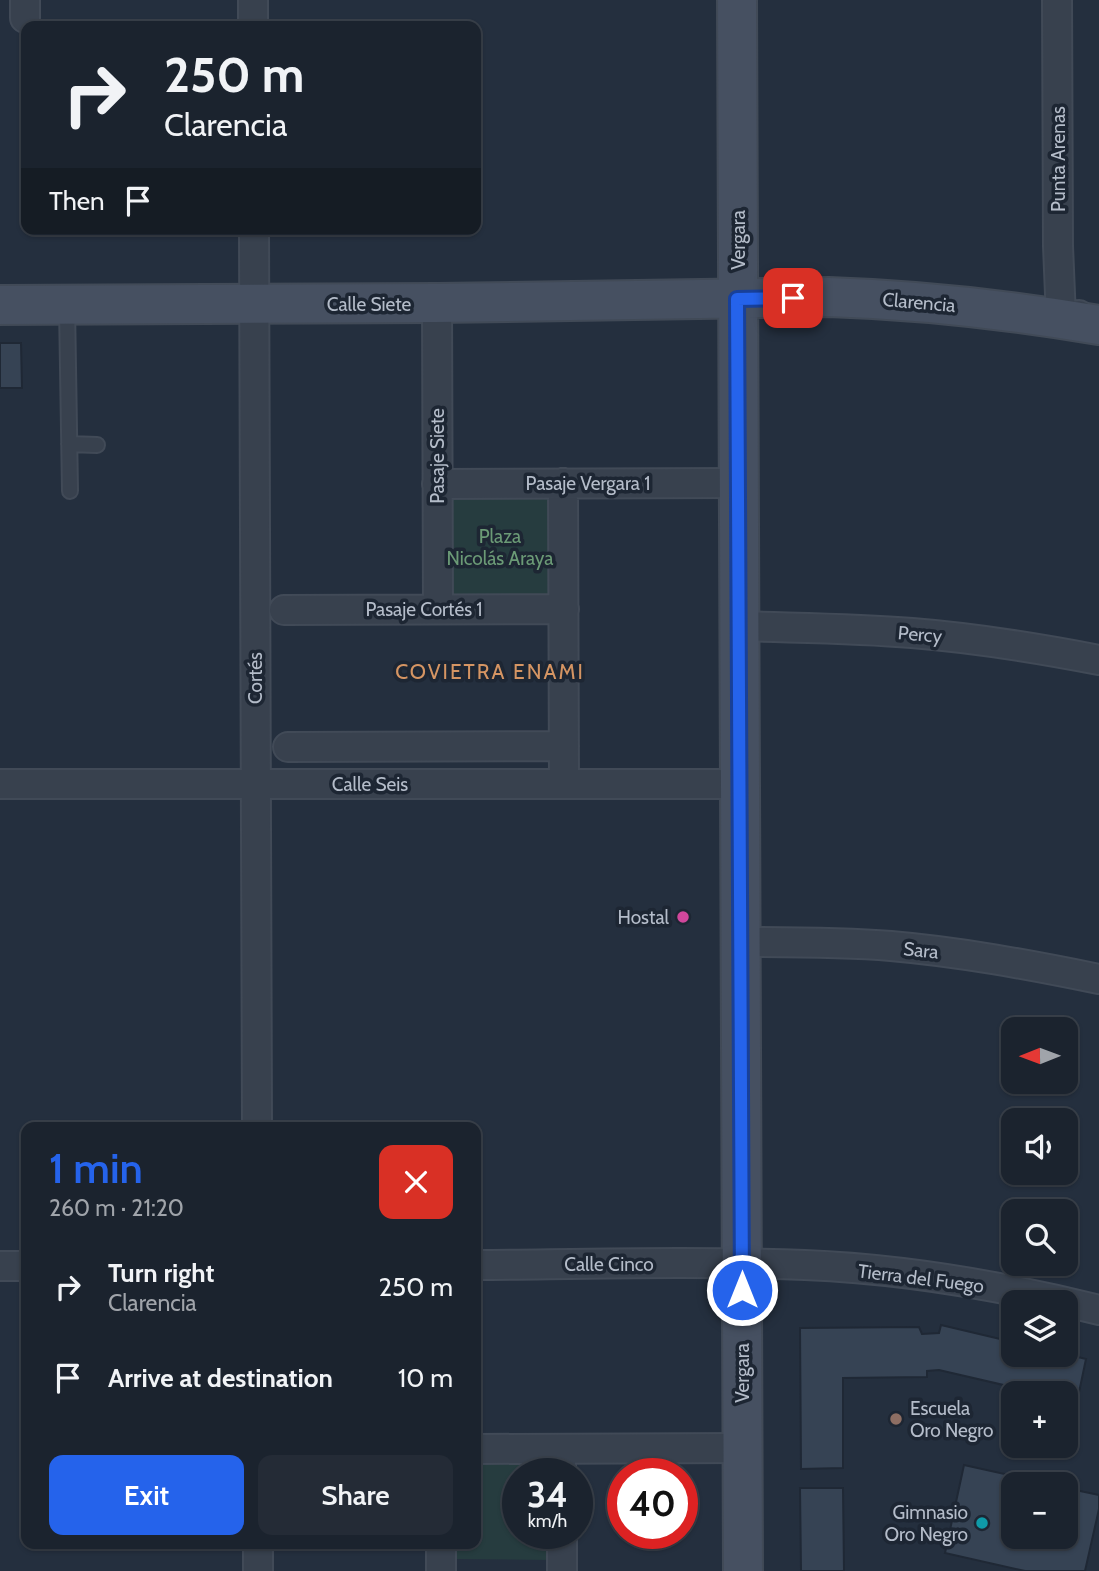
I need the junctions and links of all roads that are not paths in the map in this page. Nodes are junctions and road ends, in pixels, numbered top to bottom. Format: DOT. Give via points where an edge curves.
graph roads {
  1 [pos="253,0"];
  2 [pos="737,0"];
  3 [pos="1057,0"];
  4 [pos="253,21"];
  5 [pos="254,235"];
  6 [pos="737,299"];
  7 [pos="437,303"];
  8 [pos="254,304"];
  9 [pos="0,305"];
  10 [pos="66,305"];
  11 [pos="1099,313"];
  12 [pos="1060,318"];
  13 [pos="1099,325"];
  14 [pos="69,444"];
  15 [pos="97,444"];
  16 [pos="563,483"];
  17 [pos="738,483"];
  18 [pos="437,484"];
  19 [pos="70,491"];
  20 [pos="438,609"];
  21 [pos="564,609"];
  22 [pos="284,610"];
  23 [pos="739,626"];
  24 [pos="1099,660"];
  25 [pos="564,746"];
  26 [pos="288,747"];
  27 [pos="0,784"];
  28 [pos="256,784"];
  29 [pos="564,784"];
  30 [pos="740,784"];
  31 [pos="740,942"];
  32 [pos="1099,979"];
  33 [pos="257,1122"];
  34 [pos="741,1264"];
  35 [pos="481,1265"];
  36 [pos="0,1266"];
  37 [pos="21,1266"];
  38 [pos="1099,1310"];
  39 [pos="743,1448"];
  40 [pos="481,1450"];
  41 [pos="540,1458"];
  42 [pos="593,1459"];
  43 [pos="258,1549"];
  44 [pos="441,1549"];
  45 [pos="562,1549"];
  46 [pos="258,1571"];
  47 [pos="441,1571"];
  48 [pos="562,1571"];
  49 [pos="743,1571"];
  1 -- 4 [label="street"];
  2 -- 6 [label="street, Vergara"];
  3 -- 12 [label="street, Punta Arenas"];
  5 -- 8 [label="street, Cortés"];
  6 -- 7 [label="street, Calle Siete"];
  6 -- 12 [label="street, Clarencia" via="882,299"];
  6 -- 17 [label="street, Vergara"];
  7 -- 8 [label="street, Calle Siete"];
  7 -- 18 [label="street, Pasaje Siete"];
  8 -- 10 [label="street, Calle Siete"];
  8 -- 28 [label="street, Cortés"];
  9 -- 10 [label="street, Calle Siete"];
  10 -- 14 [label="lane"];
  11 -- 12 [label="street"];
  12 -- 13 [label="street, Clarencia"];
  14 -- 15 [label="lane"];
  14 -- 19 [label="lane"];
  16 -- 17 [label="street, Pasaje Vergara 1"];
  16 -- 18 [label="street, Pasaje Vergara 1"];
  16 -- 21 [label="street"];
  17 -- 23 [label="street, Vergara"];
  18 -- 20 [label="street, Pasaje Siete"];
  20 -- 21 [label="street, Pasaje Cortés 1"];
  20 -- 22 [label="street, Pasaje Cortés 1"];
  21 -- 25 [label="street"];
  23 -- 24 [label="street, Percy" via="912,633"];
  23 -- 30 [label="street, Vergara"];
  25 -- 26 [label="street, Calle Seis"];
  25 -- 29 [label="street"];
  27 -- 28 [label="street, Calle Seis"];
  28 -- 29 [label="street, Calle Seis"];
  28 -- 33 [label="street, Cortés"];
  29 -- 30 [label="street, Calle Seis"];
  30 -- 31 [label="street, Vergara"];
  31 -- 32 [label="street, Sara" via="818,942 963,954"];
  31 -- 34 [label="street, Vergara"];
  34 -- 35 [label="street, Calle Cinco"];
  34 -- 38 [label="street, Tierra del Fuego" via="820,1266 936,1278"];
  34 -- 39 [label="street, Vergara"];
  36 -- 37 [label="street"];
  39 -- 42 [label="street"];
  39 -- 49 [label="street, Vergara"];
  40 -- 41 [label="street"];
  43 -- 46 [label="street"];
  44 -- 47 [label="street"];
  45 -- 48 [label="street"];
}
